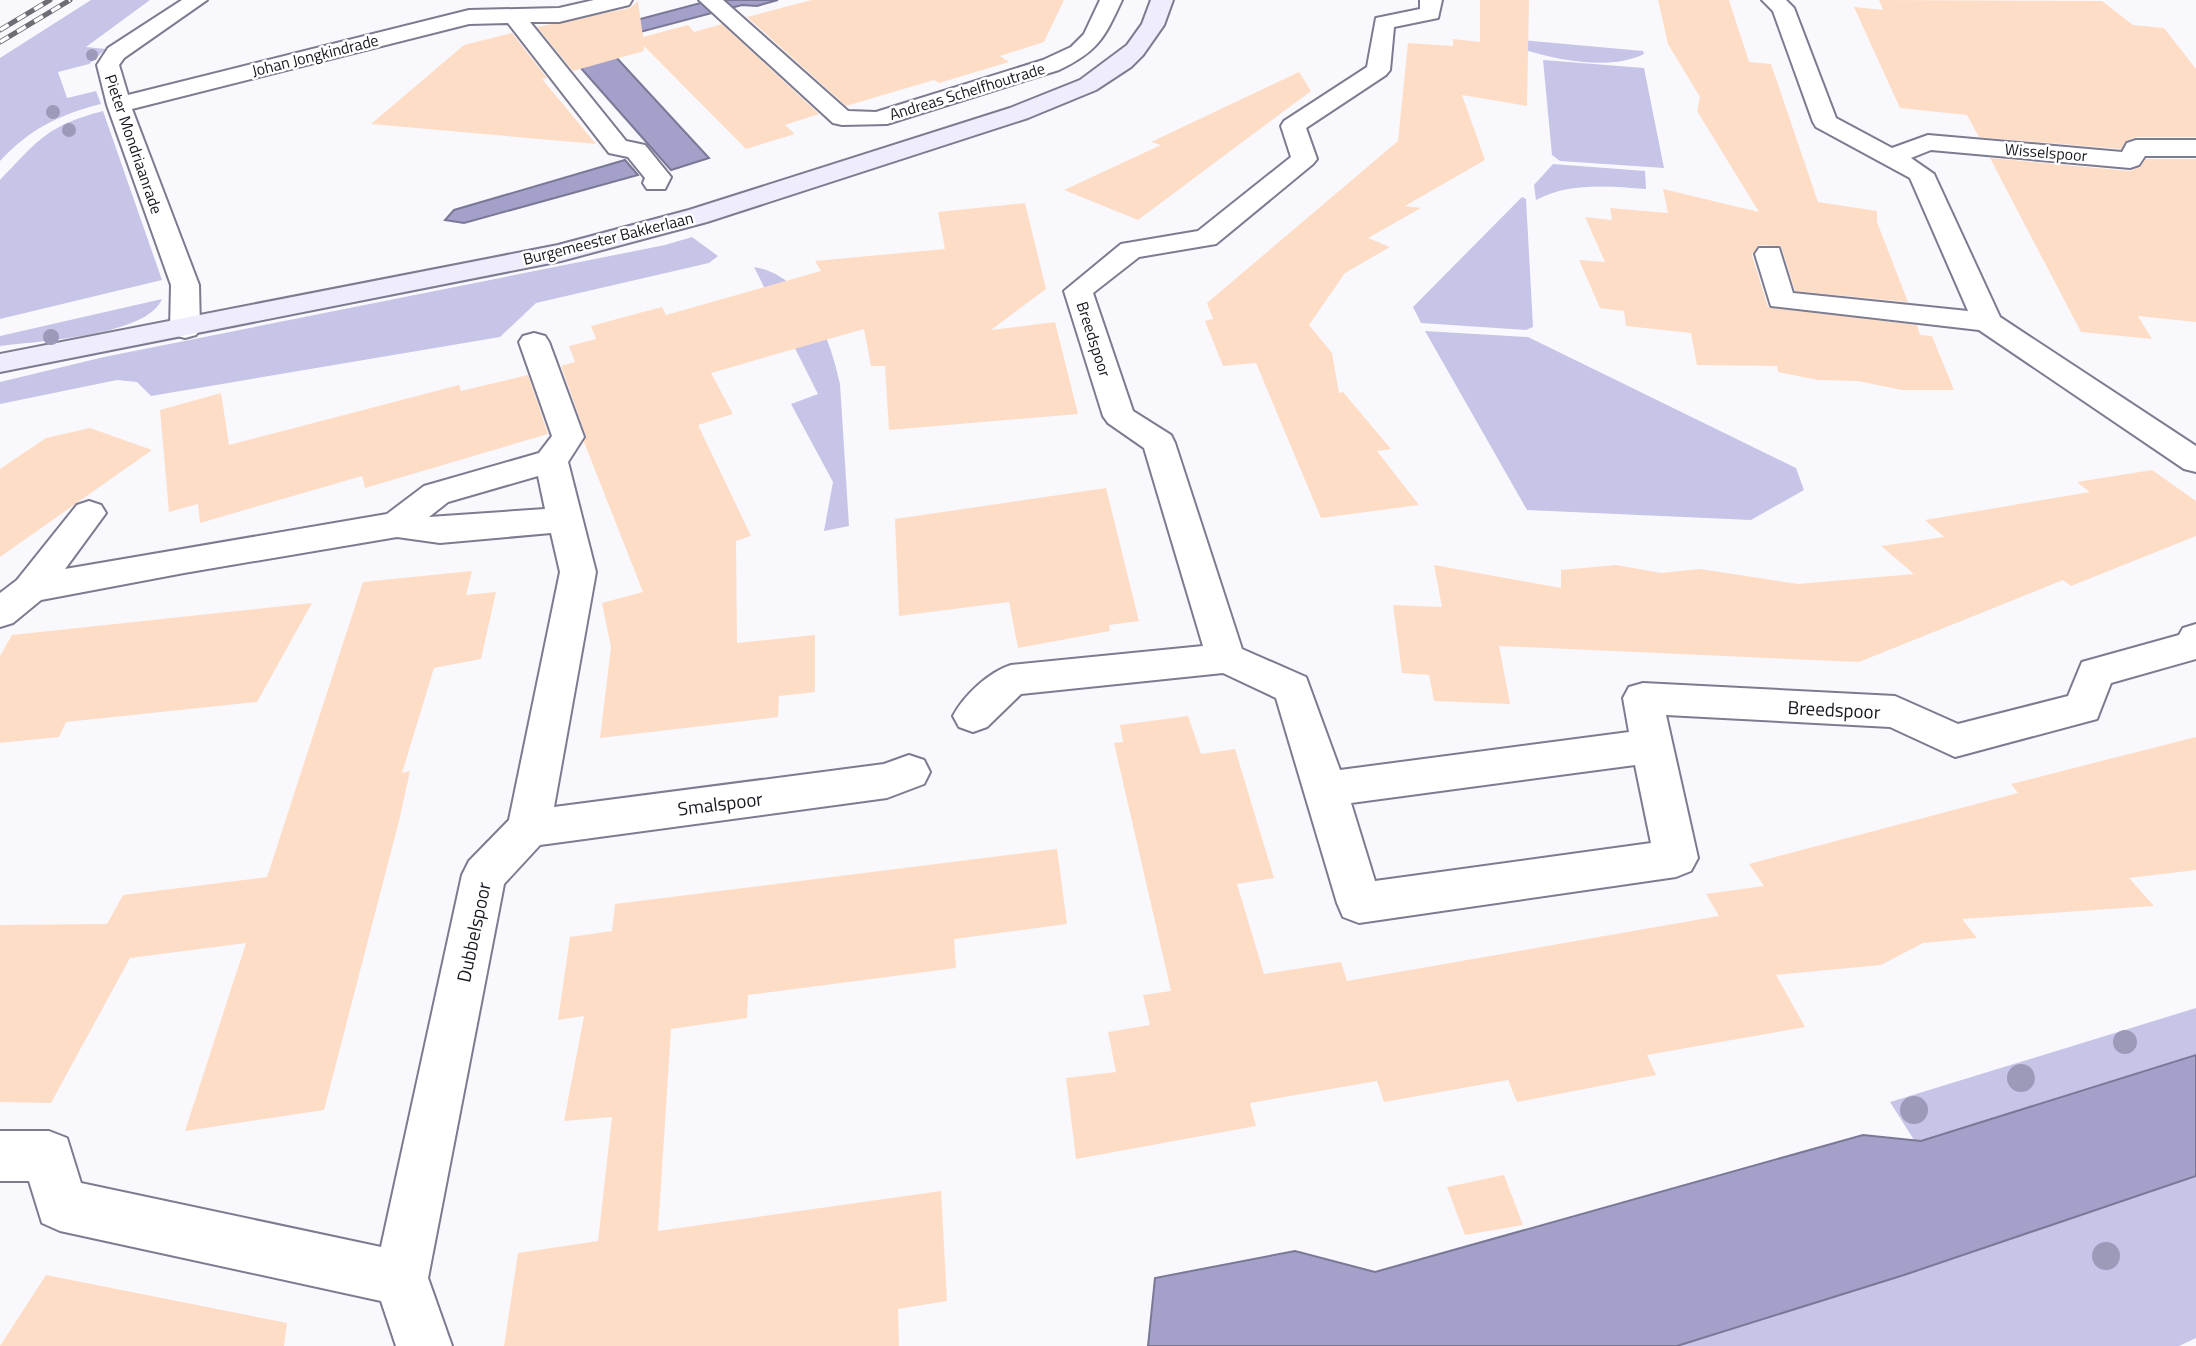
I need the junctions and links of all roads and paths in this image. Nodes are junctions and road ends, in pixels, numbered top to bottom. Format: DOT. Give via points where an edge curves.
graph roads {
  1 [pos="196,0"];
  2 [pos="621,0"];
  3 [pos="1111,0"];
  4 [pos="1162,0"];
  5 [pos="1431,0"];
  6 [pos="1773,0"];
  7 [pos="714,4"];
  8 [pos="514,16"];
  9 [pos="119,105"];
  10 [pos="2196,148"];
  11 [pos="1892,157"];
  12 [pos="656,183"];
  13 [pos="1769,254"];
  14 [pos="1987,322"];
  15 [pos="185,329"];
  16 [pos="534,342"];
  17 [pos="0,363"];
  18 [pos="551,461"];
  19 [pos="2196,461"];
  20 [pos="89,513"];
  21 [pos="566,519"];
  22 [pos="397,525"];
  23 [pos="30,589"];
  24 [pos="0,613"];
  25 [pos="2196,638"];
  26 [pos="1226,658"];
  27 [pos="973,716"];
  28 [pos="1651,746"];
  29 [pos="909,772"];
  30 [pos="1326,789"];
  31 [pos="529,828"];
  32 [pos="0,1156"];
  33 [pos="401,1278"];
  34 [pos="424,1346"];
  1 -- 9 [label="street, Pieter Mondriaanrade" via="116,53 108,65"];
  2 -- 8 [label="street, Johan Jongkindrade" via="559,15"];
  3 -- 7 [label="street, Andreas Schelfhoutrade" via="1094,37 1079,52 878,119 842,118"];
  4 -- 15 [label="street, Burgemeester Bakkerlaan" via="1153,25 1123,62 1088,85 1019,113 652,230 561,253"];
  5 -- 26 [label="street, Breedspoor" via="1430,13 1384,23 1378,70 1293,126 1304,159 1206,238 1131,250 1078,291 1119,416 1158,443"];
  6 -- 11 [label="street" via="1783,8 1825,122"];
  8 -- 9 [label="street, Johan Jongkindrade" via="469,17"];
  8 -- 12 [label="street" via="618,148 636,150 657,177"];
  9 -- 15 [label="street, Pieter Mondriaanrade" via="184,285"];
  10 -- 11 [label="street, Wisselspoor" via="2136,148 2130,160 1928,142"];
  11 -- 14 [label="street" via="1922,174"];
  13 -- 14 [label="street" via="1782,300"];
  14 -- 19 [label="street"];
  15 -- 17 [label="street, Burgemeester Bakkerlaan"];
  16 -- 18 [label="street" via="568,437"];
  18 -- 21 [label="street"];
  18 -- 22 [label="street" via="436,494"];
  20 -- 23 [label="street"];
  21 -- 22 [label="street" via="440,531"];
  21 -- 31 [label="street" via="578,572"];
  22 -- 23 [label="street"];
  23 -- 24 [label="street"];
  25 -- 28 [label="street, Breedspoor" via="2195,645 2096,673 2083,708 1955,741 1895,712 1643,698"];
  26 -- 27 [label="street" via="1011,680"];
  26 -- 30 [label="street, Breedspoor" via="1292,688"];
  28 -- 30 [label="street"];
  28 -- 30 [label="street, Breedspoor" via="1676,858 1359,903"];
  29 -- 31 [label="street, Smalspoor" via="887,781"];
  31 -- 33 [label="street, Dubbelspoor" via="484,875"];
  32 -- 33 [label="street" via="49,1156 60,1205"];
  33 -- 34 [label="street"];
}
